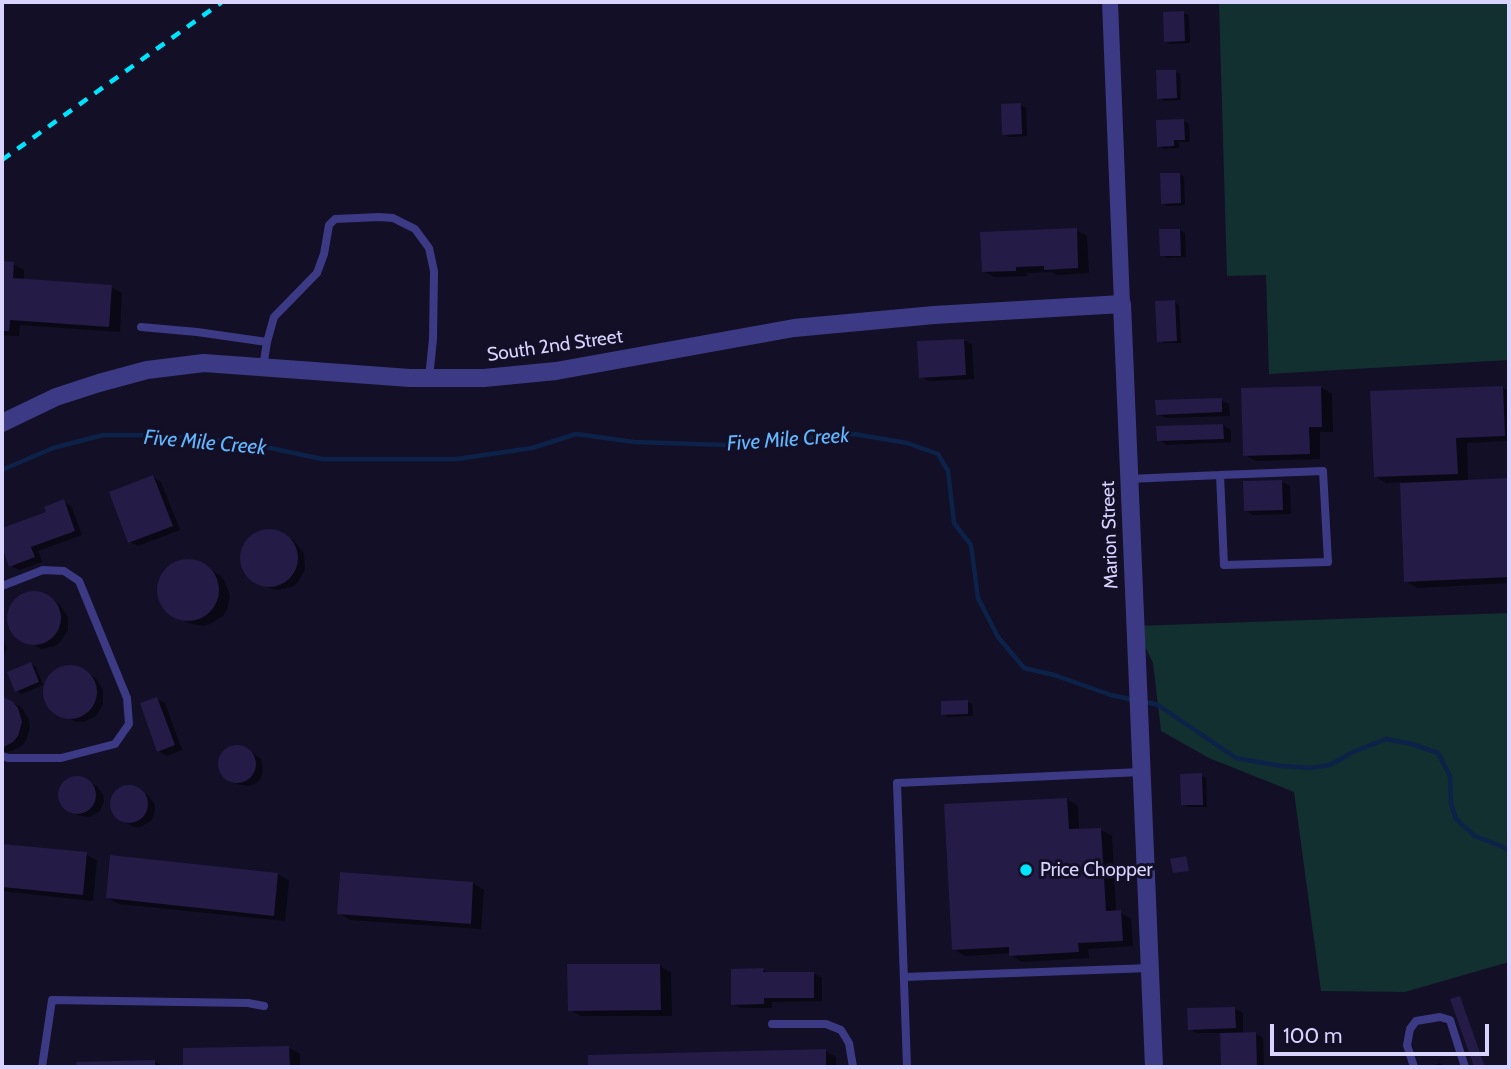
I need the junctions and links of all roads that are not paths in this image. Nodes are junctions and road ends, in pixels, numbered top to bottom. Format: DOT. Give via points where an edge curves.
graph roads {
  1 [pos="1110,2"];
  2 [pos="1122,304"];
  3 [pos="141,327"];
  4 [pos="267,342"];
  5 [pos="263,368"];
  6 [pos="429,378"];
  7 [pos="2,423"];
  8 [pos="1220,475"];
  9 [pos="1129,479"];
  10 [pos="2,586"];
  11 [pos="2,756"];
  12 [pos="1141,772"];
  13 [pos="1150,968"];
  14 [pos="904,977"];
  15 [pos="264,1006"];
  16 [pos="772,1024"];
  17 [pos="42,1067"];
  18 [pos="853,1067"];
  19 [pos="907,1067"];
  20 [pos="1154,1067"];
  21 [pos="1414,1067"];
  22 [pos="1465,1067"];
  1 -- 2 [label="street, Marion Street"];
  2 -- 6 [label="street, South 2nd Street" via="794,328 556,371"];
  2 -- 9 [label="street, Marion Street"];
  3 -- 4 [label="lane"];
  4 -- 5 [label="lane"];
  4 -- 6 [label="lane" via="274,317 317,274 329,225 335,219 393,219 415,229 429,248 434,271"];
  5 -- 6 [label="street, South 2nd Street"];
  5 -- 7 [label="street, South 2nd Street" via="204,363 147,370 56,397"];
  8 -- 8 [label="lane" via="1323,471 1328,562 1224,565"];
  8 -- 9 [label="lane"];
  9 -- 12 [label="street, Marion Street"];
  10 -- 11 [label="lane" via="43,570 64,571 79,581 127,698 129,723 115,744 61,758"];
  12 -- 13 [label="street, Marion Street"];
  12 -- 14 [label="lane" via="897,783"];
  13 -- 14 [label="lane"];
  13 -- 20 [label="street, Marion Street"];
  14 -- 19 [label="lane"];
  15 -- 17 [label="lane" via="52,1000"];
  16 -- 18 [label="lane" via="826,1024 841,1030 849,1042"];
  21 -- 22 [label="lane" via="1407,1045 1410,1029 1416,1021 1440,1017 1450,1020"];
}
